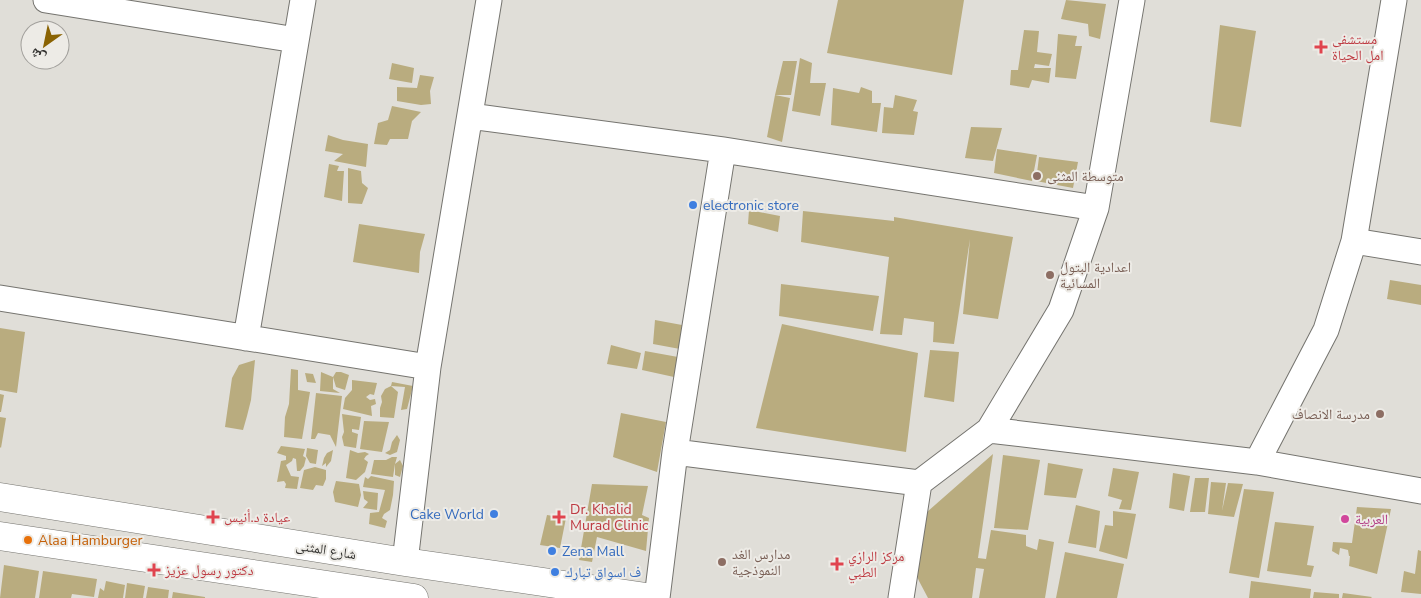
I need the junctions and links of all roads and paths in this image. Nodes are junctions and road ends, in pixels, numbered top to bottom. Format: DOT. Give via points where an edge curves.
graph roads {
  1 [pos="46,0"];
  2 [pos="303,0"];
  3 [pos="489,0"];
  4 [pos="1132,0"];
  5 [pos="1394,0"];
  6 [pos="296,40"];
  7 [pos="470,116"];
  8 [pos="723,150"];
  9 [pos="1096,208"];
  10 [pos="1354,241"];
  11 [pos="1421,252"];
  12 [pos="0,298"];
  13 [pos="246,338"];
  14 [pos="428,367"];
  15 [pos="989,430"];
  16 [pos="675,452"];
  17 [pos="1257,462"];
  18 [pos="919,483"];
  19 [pos="1421,492"];
  20 [pos="0,498"];
  21 [pos="0,536"];
  22 [pos="405,562"];
  23 [pos="414,598"];
  24 [pos="653,598"];
  25 [pos="657,598"];
  26 [pos="901,598"];
  1 -- 6 [label="street"];
  2 -- 6 [label="street"];
  3 -- 7 [label="street"];
  4 -- 9 [label="street"];
  5 -- 10 [label="street"];
  6 -- 13 [label="street"];
  7 -- 8 [label="street"];
  7 -- 14 [label="street"];
  8 -- 9 [label="street"];
  8 -- 16 [label="street"];
  9 -- 15 [label="street" via="1061,310"];
  10 -- 11 [label="street"];
  10 -- 17 [label="street" via="1326,330"];
  12 -- 13 [label="street"];
  13 -- 14 [label="street"];
  14 -- 22 [label="street"];
  15 -- 17 [label="street"];
  15 -- 18 [label="street"];
  16 -- 18 [label="street"];
  16 -- 25 [label="street"];
  17 -- 19 [label="street"];
  18 -- 26 [label="street"];
  20 -- 22 [label="main road, شارع المثنى"];
  21 -- 23 [label="main road"];
  22 -- 24 [label="main road, شارع المثنى"];
}
